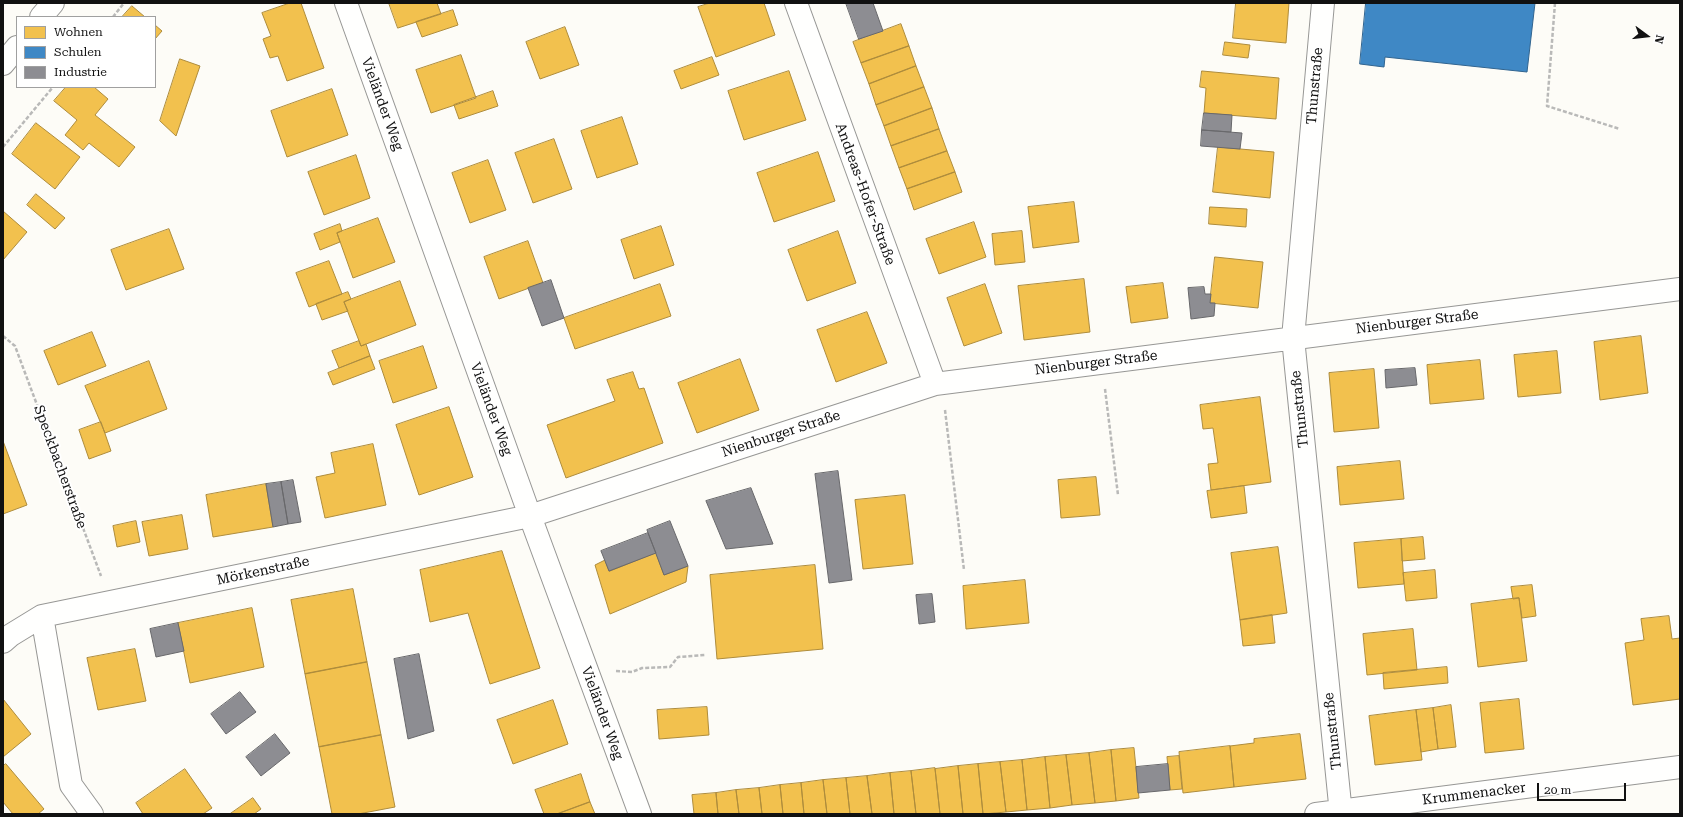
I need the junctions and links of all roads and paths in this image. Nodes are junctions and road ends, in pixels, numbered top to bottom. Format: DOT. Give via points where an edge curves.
graph roads {
  1 [pos="53,3"];
  2 [pos="124,3"];
  3 [pos="346,3"];
  4 [pos="796,3"];
  5 [pos="1323,3"];
  6 [pos="1555,3"];
  7 [pos="43,16"];
  8 [pos="113,16"];
  9 [pos="16,48"];
  10 [pos="3,64"];
  11 [pos="53,88"];
  12 [pos="1620,129"];
  13 [pos="3,147"];
  14 [pos="1680,289"];
  15 [pos="3,336"];
  16 [pos="1293,338"];
  17 [pos="1102,363"];
  18 [pos="939,384"];
  19 [pos="1118,495"];
  20 [pos="530,516"];
  21 [pos="964,570"];
  22 [pos="110,603"];
  23 [pos="42,616"];
  24 [pos="3,642"];
  25 [pos="705,655"];
  26 [pos="587,673"];
  27 [pos="1680,767"];
  28 [pos="1341,812"];
  29 [pos="92,814"];
  30 [pos="640,814"];
  31 [pos="1316,814"];
  1 -- 7 [label="street"];
  2 -- 8 [label="path"];
  3 -- 20 [label="street, Vieländer Weg"];
  4 -- 18 [label="street, Andreas-Hofer-Straße"];
  5 -- 16 [label="street, Thunstraße"];
  6 -- 12 [label="path" via="1547,106"];
  9 -- 10 [label="street"];
  11 -- 13 [label="path"];
  14 -- 16 [label="street, Nienburger Straße"];
  15 -- 22 [label="path, Speckbacherstraße" via="15,346"];
  16 -- 17 [label="street, Nienburger Straße"];
  16 -- 28 [label="street, Thunstraße"];
  17 -- 18 [label="street, Nienburger Straße"];
  17 -- 19 [label="path"];
  18 -- 20 [label="street, Nienburger Straße"];
  18 -- 21 [label="path"];
  20 -- 22 [label="street, Mörkenstraße"];
  20 -- 26 [label="street, Vieländer Weg"];
  22 -- 23 [label="street, Mörkenstraße"];
  23 -- 24 [label="street, Mörkenstraße"];
  23 -- 29 [label="street" via="71,785"];
  25 -- 26 [label="path" via="678,657 670,667 642,668 632,672"];
  26 -- 30 [label="street, Vieländer Weg"];
  27 -- 28 [label="street, Krummenacker"];
  28 -- 31 [label="street, Krummenacker"];
}
